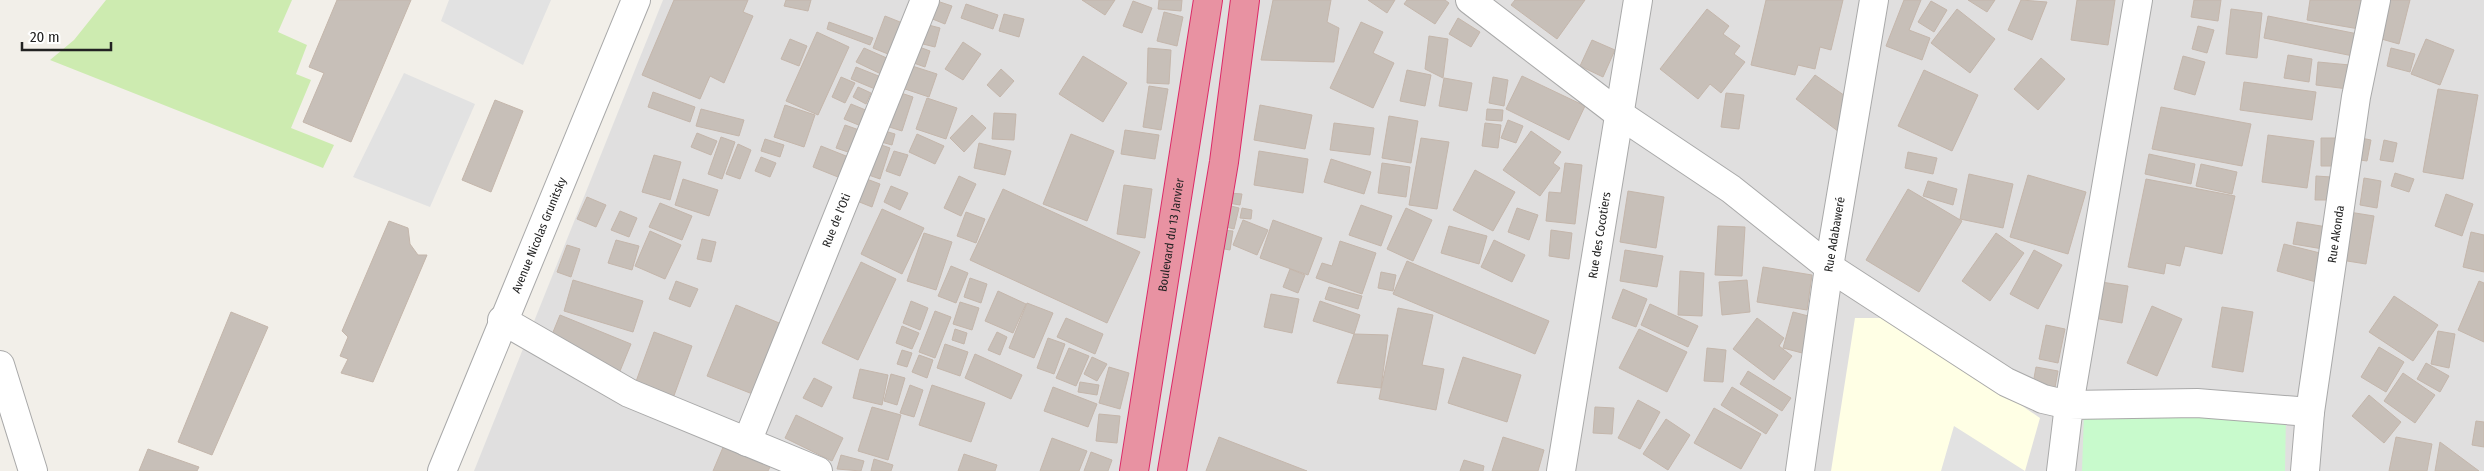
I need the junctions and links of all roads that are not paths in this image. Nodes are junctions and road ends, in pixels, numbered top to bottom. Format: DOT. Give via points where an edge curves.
graph roads {
  1 [pos="636,0"];
  2 [pos="925,0"];
  3 [pos="1208,0"];
  4 [pos="1245,0"];
  5 [pos="1470,0"];
  6 [pos="1638,0"];
  7 [pos="1874,0"];
  8 [pos="2138,0"];
  9 [pos="2376,0"];
  10 [pos="1620,114"];
  11 [pos="1829,267"];
  12 [pos="502,320"];
  13 [pos="0,366"];
  14 [pos="2069,405"];
  15 [pos="2310,412"];
  16 [pos="747,442"];
  17 [pos="33,471"];
  18 [pos="442,471"];
  19 [pos="818,471"];
  20 [pos="1134,471"];
  21 [pos="1172,471"];
  22 [pos="1561,471"];
  23 [pos="1800,471"];
  24 [pos="2061,471"];
  25 [pos="2305,471"];
  1 -- 12 [label="street, Avenue Nicolas Grunitsky"];
  2 -- 16 [label="street, Rue de l'Oti"];
  3 -- 20 [label="highway, Boulevard du 13 Janvier"];
  4 -- 21 [label="highway" via="1224,162"];
  5 -- 10 [label="street"];
  6 -- 10 [label="street, Rue des Cocotiers"];
  7 -- 11 [label="street, Rue Adabaweré"];
  8 -- 14 [label="street"];
  9 -- 15 [label="street, Rue Akonda" via="2356,97"];
  10 -- 11 [label="street" via="1731,189"];
  10 -- 22 [label="street, Rue des Cocotiers"];
  11 -- 14 [label="street" via="2006,382 2043,399"];
  11 -- 23 [label="street, Rue Adabaweré"];
  12 -- 16 [label="street" via="629,392"];
  12 -- 18 [label="street, Avenue Nicolas Grunitsky"];
  13 -- 17 [label="street"];
  14 -- 15 [label="street" via="2197,403"];
  14 -- 24 [label="street"];
  15 -- 25 [label="street, Rue Akonda"];
  16 -- 19 [label="street"];
}
